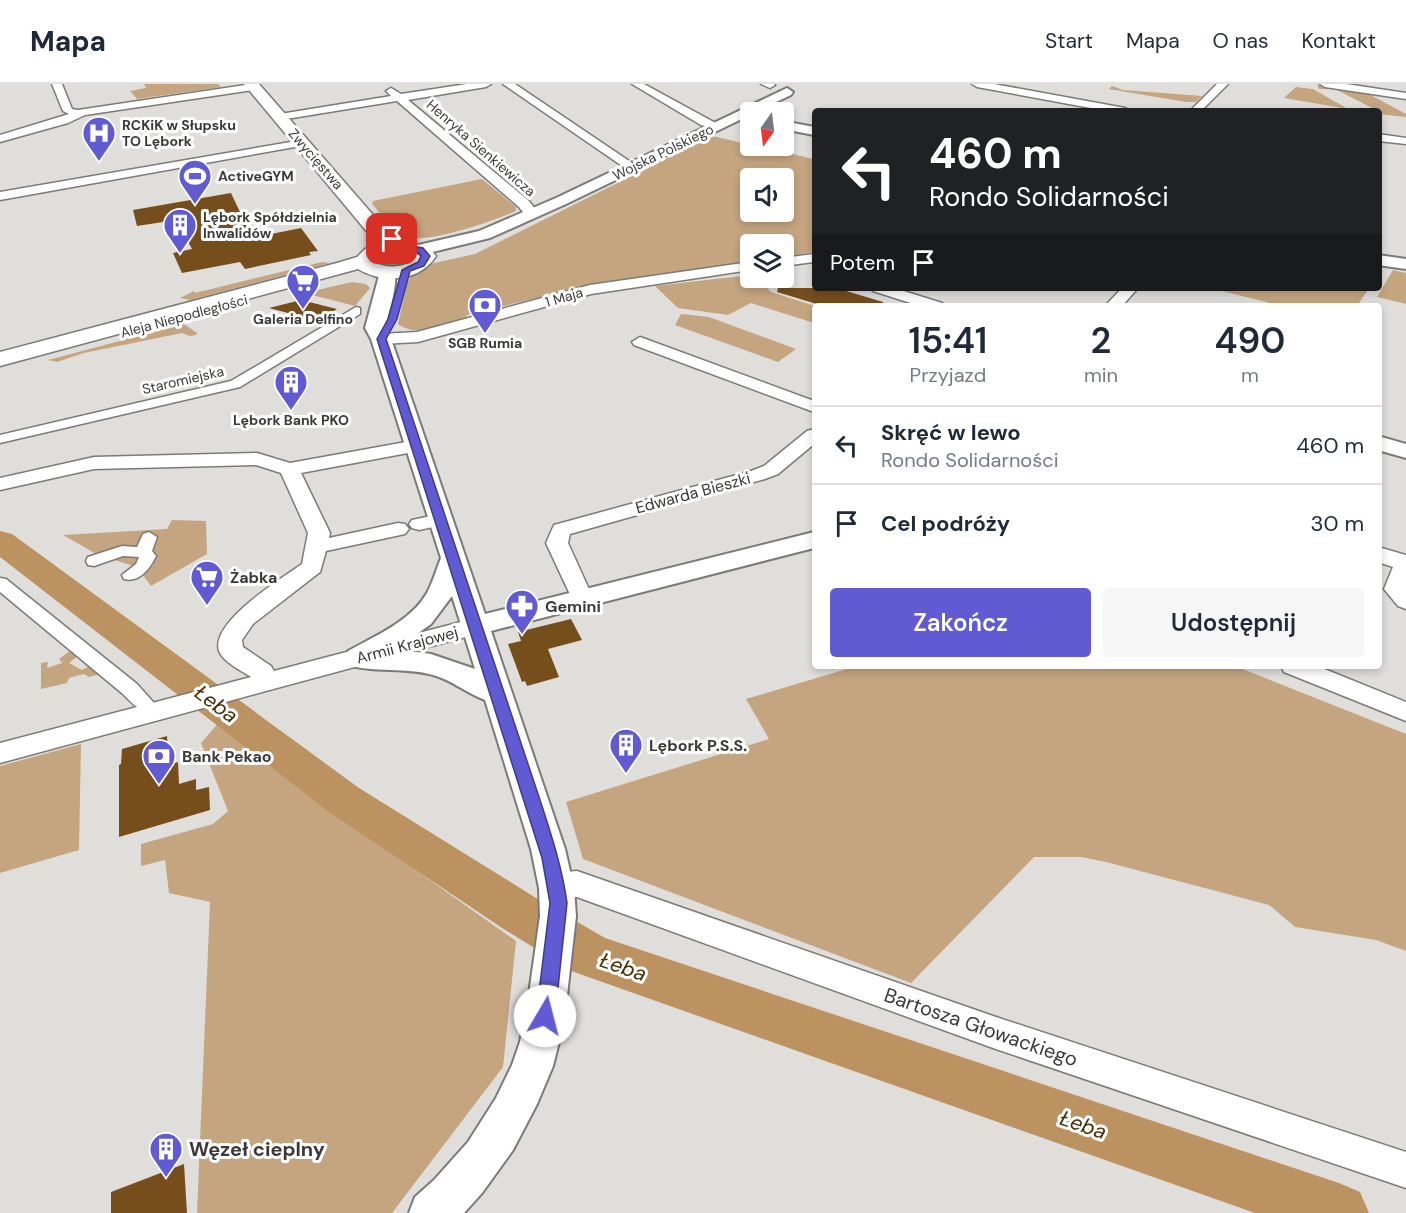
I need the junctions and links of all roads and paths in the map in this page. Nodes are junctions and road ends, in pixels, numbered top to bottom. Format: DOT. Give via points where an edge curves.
graph roads {
  1 [pos="57,84"];
  2 [pos="383,84"];
  3 [pos="486,84"];
  4 [pos="508,84"];
  5 [pos="637,84"];
  6 [pos="977,84"];
  7 [pos="1223,84"];
  8 [pos="1324,84"];
  9 [pos="252,85"];
  10 [pos="777,87"];
  11 [pos="1406,96"];
  12 [pos="398,98"];
  13 [pos="765,102"];
  14 [pos="1109,108"];
  15 [pos="1199,108"];
  16 [pos="78,113"];
  17 [pos="280,117"];
  18 [pos="740,117"];
  19 [pos="716,126"];
  20 [pos="794,127"];
  21 [pos="812,131"];
  22 [pos="1382,138"];
  23 [pos="0,139"];
  24 [pos="1406,141"];
  25 [pos="302,143"];
  26 [pos="632,166"];
  27 [pos="0,196"];
  28 [pos="561,201"];
  29 [pos="531,213"];
  30 [pos="416,251"];
  31 [pos="381,259"];
  32 [pos="811,261"];
  33 [pos="1382,261"];
  34 [pos="794,262"];
  35 [pos="1406,264"];
  36 [pos="740,268"];
  37 [pos="888,291"];
  38 [pos="1127,291"];
  39 [pos="926,303"];
  40 [pos="1116,303"];
  41 [pos="356,311"];
  42 [pos="381,339"];
  43 [pos="640,342"];
  44 [pos="0,359"];
  45 [pos="0,367"];
  46 [pos="812,406"];
  47 [pos="812,437"];
  48 [pos="0,439"];
  49 [pos="1382,444"];
  50 [pos="417,447"];
  51 [pos="1406,451"];
  52 [pos="289,469"];
  53 [pos="0,484"];
  54 [pos="419,524"];
  55 [pos="812,540"];
  56 [pos="316,547"];
  57 [pos="1382,555"];
  58 [pos="453,559"];
  59 [pos="94,561"];
  60 [pos="1406,563"];
  61 [pos="129,574"];
  62 [pos="0,583"];
  63 [pos="582,598"];
  64 [pos="1406,601"];
  65 [pos="476,626"];
  66 [pos="358,658"];
  67 [pos="1300,669"];
  68 [pos="264,684"];
  69 [pos="497,693"];
  70 [pos="156,706"];
  71 [pos="1406,712"];
  72 [pos="0,753"];
  73 [pos="558,894"];
  74 [pos="1406,1170"];
  75 [pos="431,1213"];
  1 -- 16 [label="street" via="68,111"];
  2 -- 12 [label="street, Henryka Sienkiewicza"];
  3 -- 12 [label="street"];
  4 -- 26 [label="street"];
  5 -- 19 [label="street"];
  6 -- 14 [label="street"];
  7 -- 15 [label="street"];
  8 -- 11 [label="street"];
  9 -- 16 [label="street"];
  9 -- 17 [label="main road, Zwycięstwa"];
  10 -- 13 [label="street, Wojska Polskiego"];
  12 -- 17 [label="street"];
  12 -- 29 [label="street, Henryka Sienkiewicza"];
  16 -- 23 [label="street" via="64,121"];
  17 -- 25 [label="main road, Zwycięstwa"];
  18 -- 19 [label="street, Wojska Polskiego"];
  19 -- 26 [label="street, Wojska Polskiego"];
  20 -- 21 [label="street"];
  22 -- 24 [label="street"];
  25 -- 27 [label="street"];
  25 -- 31 [label="main road, Zwycięstwa"];
  26 -- 28 [label="street, Wojska Polskiego"];
  28 -- 29 [label="street, Wojska Polskiego"];
  28 -- 30 [label="street, Wojska Polskiego" via="496,236"];
  29 -- 30 [label="street, Wojska Polskiego" via="477,238"];
  30 -- 31 [label="main road"];
  30 -- 31 [label="main road" via="421,264"];
  31 -- 42 [label="street" via="392,319"];
  31 -- 44 [label="main road, Aleja Niepodległości"];
  31 -- 45 [label="main road, Aleja Niepodległości"];
  32 -- 34 [label="street"];
  33 -- 35 [label="street"];
  36 -- 42 [label="street, 1 Maja" via="590,290 418,337"];
  37 -- 39 [label="street"];
  38 -- 40 [label="street"];
  41 -- 48 [label="street, Staromiejska" via="236,384"];
  42 -- 50 [label="street"];
  43 -- 46 [label="street"];
  47 -- 63 [label="street, Edwarda Bieszki" via="771,470 758,475 561,530 557,543"];
  49 -- 51 [label="street"];
  50 -- 52 [label="street"];
  50 -- 54 [label="street"];
  52 -- 53 [label="street" via="257,459 94,463"];
  52 -- 56 [label="street" via="319,533"];
  54 -- 56 [label="street"];
  54 -- 58 [label="street"];
  55 -- 63 [label="street, Armii Krajowej"];
  56 -- 68 [label="street" via="312,567 245,618 230,639 231,651 262,672"];
  57 -- 60 [label="street"];
  58 -- 65 [label="street"];
  58 -- 66 [label="street" via="436,600 420,619"];
  59 -- 61 [label="street" via="112,553 137,551 148,556 147,562"];
  60 -- 64 [label="street" via="1395,589"];
  62 -- 70 [label="street" via="64,638"];
  63 -- 65 [label="street, Armii Krajowej"];
  65 -- 66 [label="street, Armii Krajowej"];
  65 -- 69 [label="street"];
  66 -- 68 [label="street, Armii Krajowej"];
  66 -- 69 [label="street" via="402,659 433,665"];
  67 -- 71 [label="street"];
  68 -- 70 [label="street, Armii Krajowej"];
  69 -- 73 [label="street"];
  70 -- 72 [label="street, Armii Krajowej"];
  73 -- 74 [label="street, Bartosza Głowackiego" via="577,884 993,1032"];
  73 -- 75 [label="street" via="547,1004 536,1057 508,1117 467,1177"];
}
